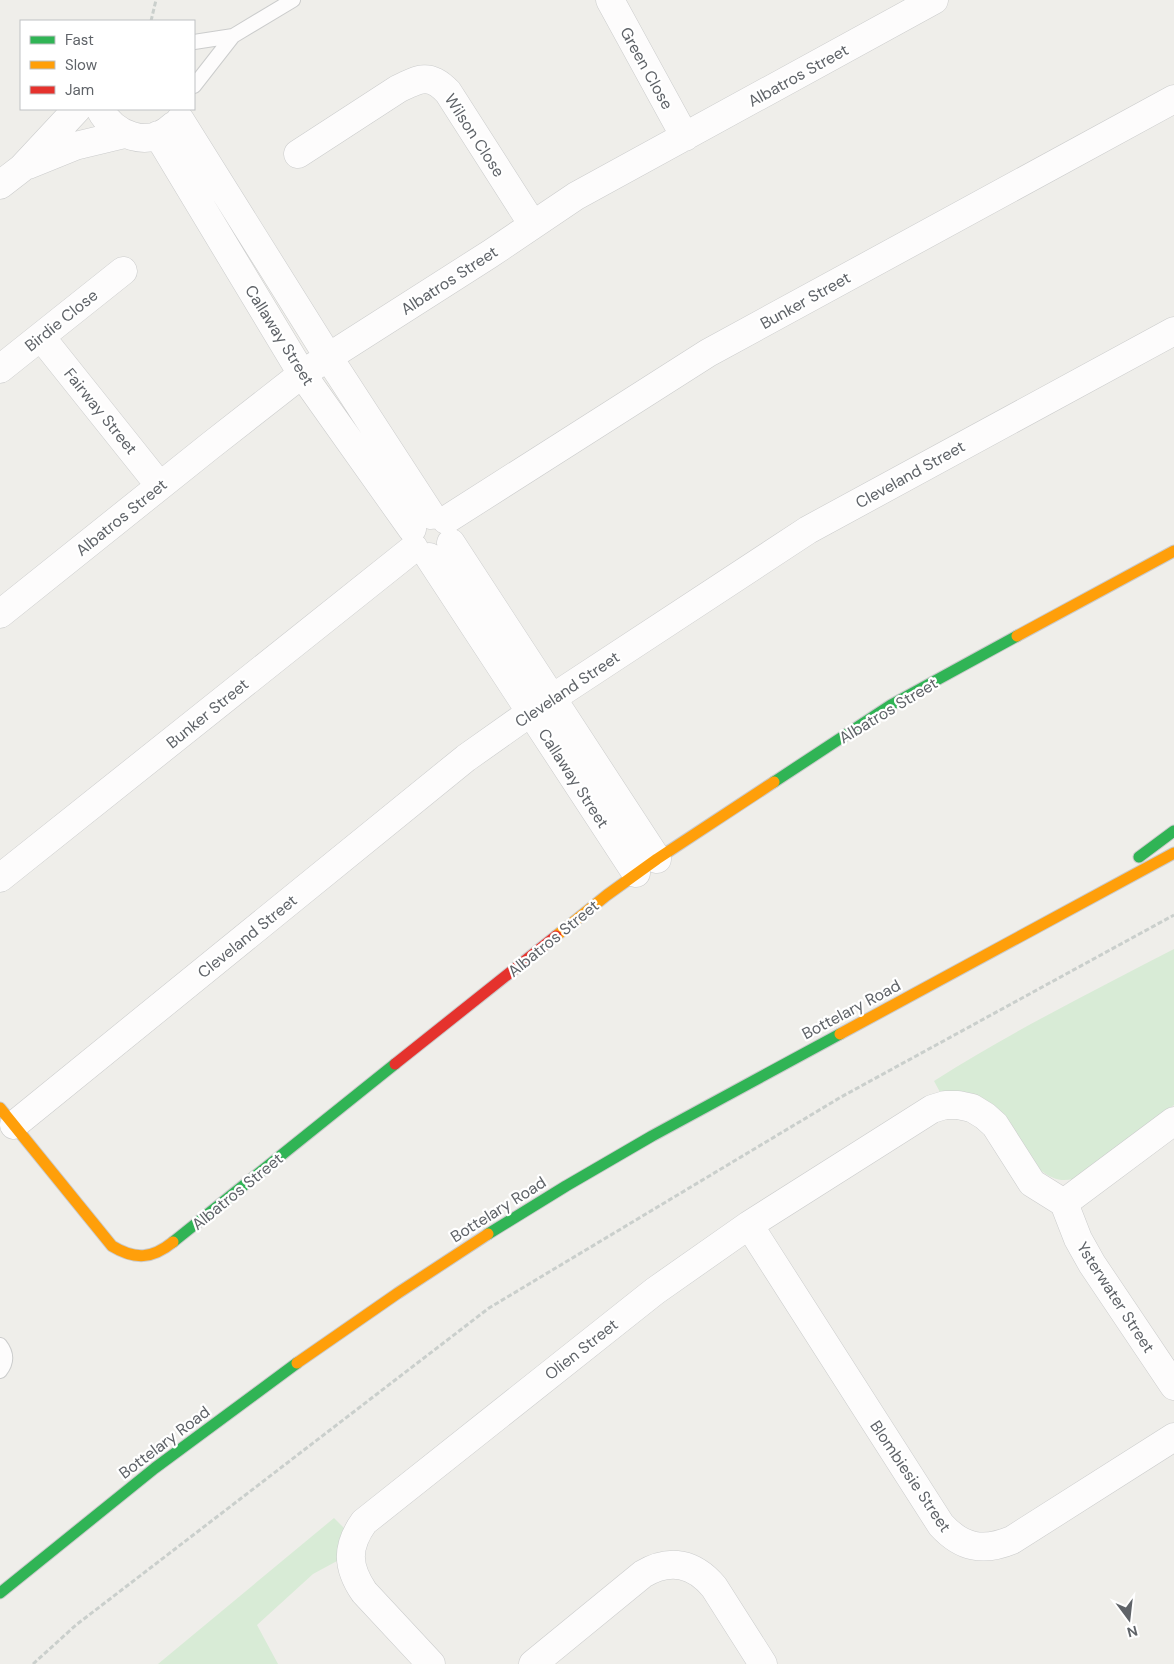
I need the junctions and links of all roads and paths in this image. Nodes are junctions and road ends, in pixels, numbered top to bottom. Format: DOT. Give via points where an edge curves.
graph roads {
  1 [pos="156,0"];
  2 [pos="293,0"];
  3 [pos="610,0"];
  4 [pos="934,0"];
  5 [pos="151,20"];
  6 [pos="234,36"];
  7 [pos="195,42"];
  8 [pos="195,85"];
  9 [pos="1174,99"];
  10 [pos="76,110"];
  11 [pos="101,110"];
  12 [pos="174,121"];
  13 [pos="125,134"];
  14 [pos="685,137"];
  15 [pos="298,154"];
  16 [pos="22,168"];
  17 [pos="0,186"];
  18 [pos="534,225"];
  19 [pos="123,271"];
  20 [pos="1174,331"];
  21 [pos="41,337"];
  22 [pos="329,358"];
  23 [pos="0,369"];
  24 [pos="302,374"];
  25 [pos="160,486"];
  26 [pos="431,535"];
  27 [pos="1174,551"];
  28 [pos="0,614"];
  29 [pos="542,705"];
  30 [pos="1174,831"];
  31 [pos="1174,854"];
  32 [pos="647,866"];
  33 [pos="0,878"];
  34 [pos="1174,915"];
  35 [pos="1054,918"];
  36 [pos="7,1116"];
  37 [pos="1174,1121"];
  38 [pos="1064,1204"];
  39 [pos="749,1225"];
  40 [pos="0,1345"];
  41 [pos="0,1371"];
  42 [pos="1174,1386"];
  43 [pos="1174,1437"];
  44 [pos="0,1593"];
  45 [pos="33,1664"];
  46 [pos="431,1664"];
  47 [pos="533,1664"];
  48 [pos="763,1664"];
  1 -- 5 [label="path"];
  2 -- 6 [label="lane"];
  3 -- 14 [label="street, Green Close"];
  4 -- 14 [label="street, Albatros Street"];
  6 -- 7 [label="lane"];
  6 -- 8 [label="lane"];
  9 -- 26 [label="street, Bunker Street" via="708,353"];
  10 -- 16 [label="street"];
  11 -- 13 [label="street" via="115,128"];
  12 -- 13 [label="street" via="147,138"];
  12 -- 22 [label="street, Callaway Street"];
  12 -- 24 [label="street, Callaway Street"];
  13 -- 16 [label="street" via="75,146"];
  14 -- 18 [label="street, Albatros Street" via="576,196"];
  15 -- 18 [label="street, Wilson Close" via="398,89 426,79 439,82"];
  16 -- 17 [label="street"];
  18 -- 22 [label="street, Albatros Street"];
  19 -- 21 [label="street, Birdie Close"];
  20 -- 29 [label="street, Cleveland Street" via="808,530"];
  21 -- 23 [label="street, Birdie Close"];
  21 -- 25 [label="street, Fairway Street"];
  22 -- 24 [label="street, Albatros Street"];
  22 -- 26 [label="street, Callaway Street"];
  24 -- 25 [label="street, Albatros Street"];
  24 -- 26 [label="street, Callaway Street"];
  25 -- 28 [label="street, Albatros Street"];
  26 -- 29 [label="street, Callaway Street"];
  26 -- 33 [label="street, Bunker Street"];
  27 -- 32 [label="main road, Albatros Street" via="891,705"];
  29 -- 32 [label="street, Callaway Street"];
  29 -- 36 [label="street, Cleveland Street" via="466,758"];
  30 -- 35 [label="main road, Bottelary Road"];
  31 -- 35 [label="main road, Bottelary Road"];
  32 -- 36 [label="main road, Albatros Street" via="162,1250 150,1256 122,1253 112,1246"];
  34 -- 45 [label="path" via="842,1097 489,1308 76,1625"];
  35 -- 44 [label="main road, Bottelary Road" via="652,1136 455,1256 302,1360 196,1438 68,1535"];
  37 -- 38 [label="street"];
  38 -- 39 [label="street, Olien Street" via="1032,1183 995,1125 972,1108 945,1105 926,1112"];
  38 -- 42 [label="street, Ysterwater Street" via="1092,1264"];
  39 -- 43 [label="street, Blombiesie Street" via="941,1525 960,1541 986,1547 1012,1540"];
  39 -- 46 [label="street, Olien Street" via="655,1291 364,1522 357,1531 351,1555 356,1581"];
  40 -- 41 [label="lane" via="6,1360"];
  47 -- 48 [label="street" via="643,1574 667,1564 694,1569 705,1577"];
}
